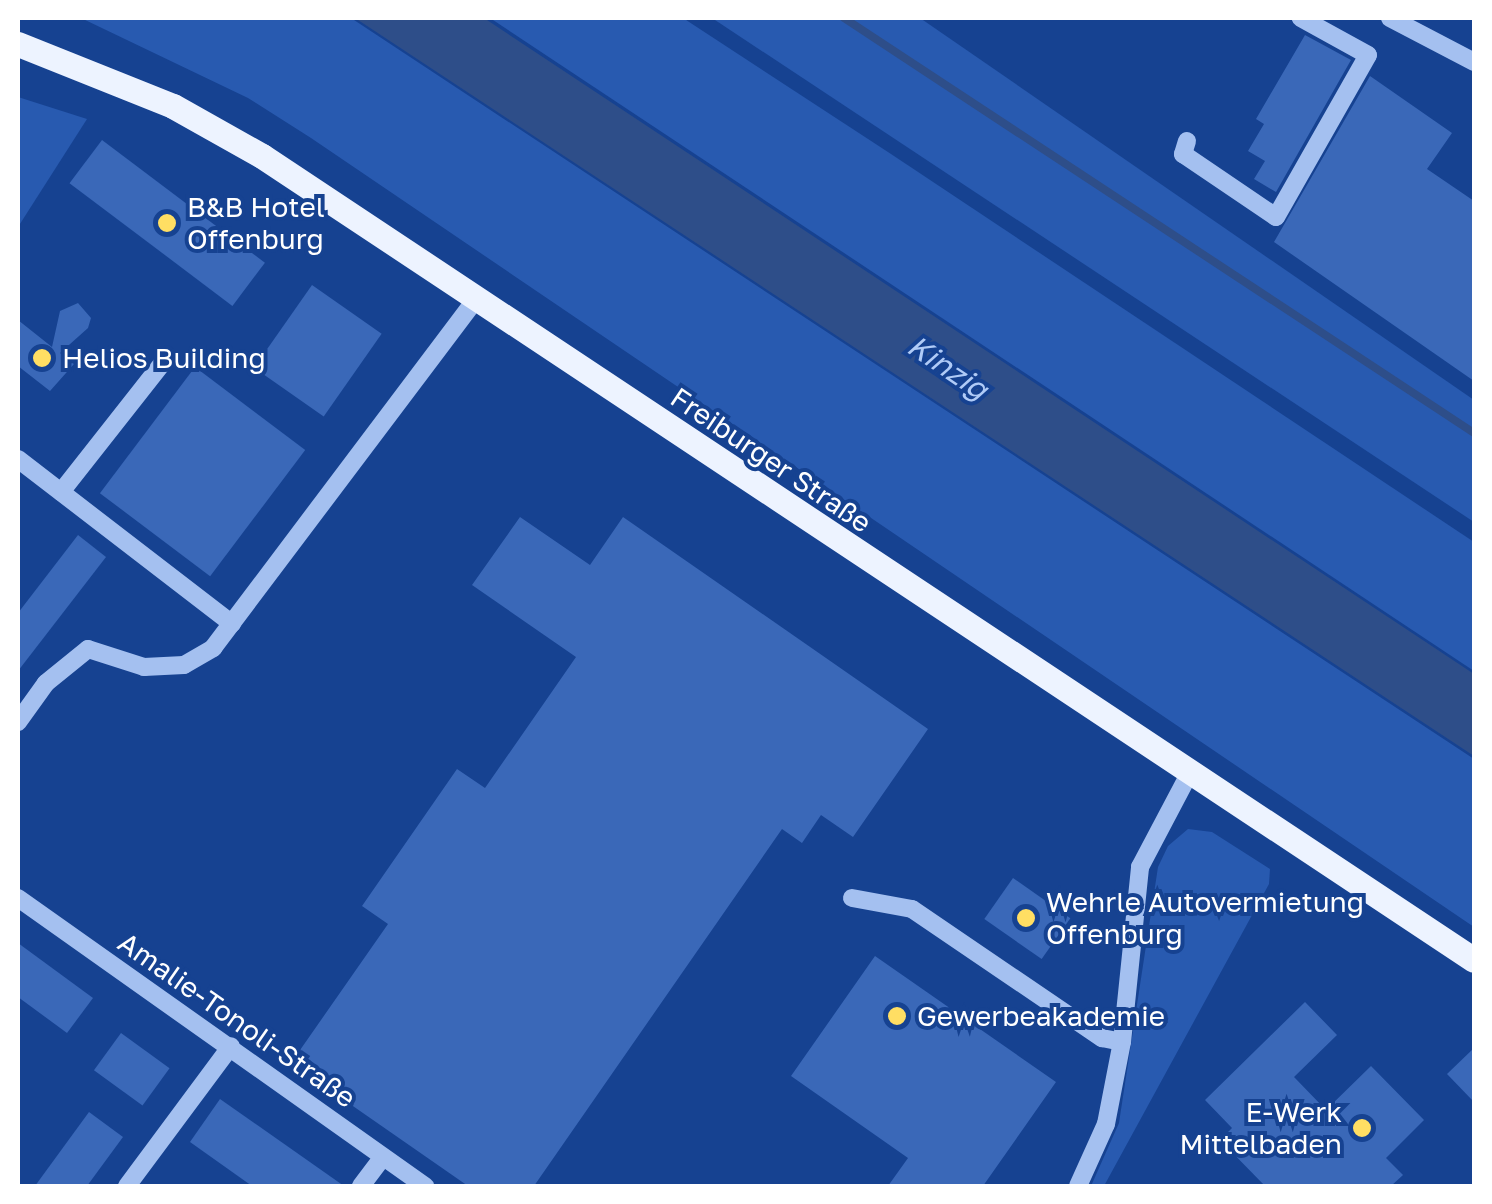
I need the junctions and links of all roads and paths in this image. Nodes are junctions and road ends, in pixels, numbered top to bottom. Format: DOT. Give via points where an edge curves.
graph roads {
  1 [pos="1301,18"];
  2 [pos="1390,18"];
  3 [pos="18,44"];
  4 [pos="1474,62"];
  5 [pos="1187,141"];
  6 [pos="476,299"];
  7 [pos="165,360"];
  8 [pos="18,459"];
  9 [pos="60,492"];
  10 [pos="232,624"];
  11 [pos="18,722"];
  12 [pos="1190,772"];
  13 [pos="18,898"];
  14 [pos="852,898"];
  15 [pos="1474,960"];
  16 [pos="1122,1042"];
  17 [pos="230,1046"];
  18 [pos="383,1157"];
  19 [pos="127,1186"];
  20 [pos="361,1186"];
  21 [pos="424,1186"];
  22 [pos="1078,1186"];
  1 -- 5 [label="street" via="1368,55 1276,217 1183,154"];
  2 -- 4 [label="street"];
  3 -- 6 [label="main road, Freiburger Straße" via="173,106 262,156"];
  6 -- 10 [label="street"];
  6 -- 12 [label="main road, Freiburger Straße"];
  7 -- 9 [label="street"];
  8 -- 9 [label="street"];
  9 -- 10 [label="street"];
  10 -- 11 [label="street" via="214,648 184,665 144,667 88,649 46,683"];
  12 -- 15 [label="main road, Freiburger Straße"];
  12 -- 16 [label="street" via="1140,867"];
  13 -- 17 [label="street, Amalie-Tonoli-Straße"];
  14 -- 16 [label="street" via="912,909 1102,1038"];
  16 -- 22 [label="street" via="1106,1124"];
  17 -- 18 [label="street, Amalie-Tonoli-Straße"];
  17 -- 19 [label="street"];
  18 -- 20 [label="street"];
  18 -- 21 [label="street, Amalie-Tonoli-Straße"];
}
